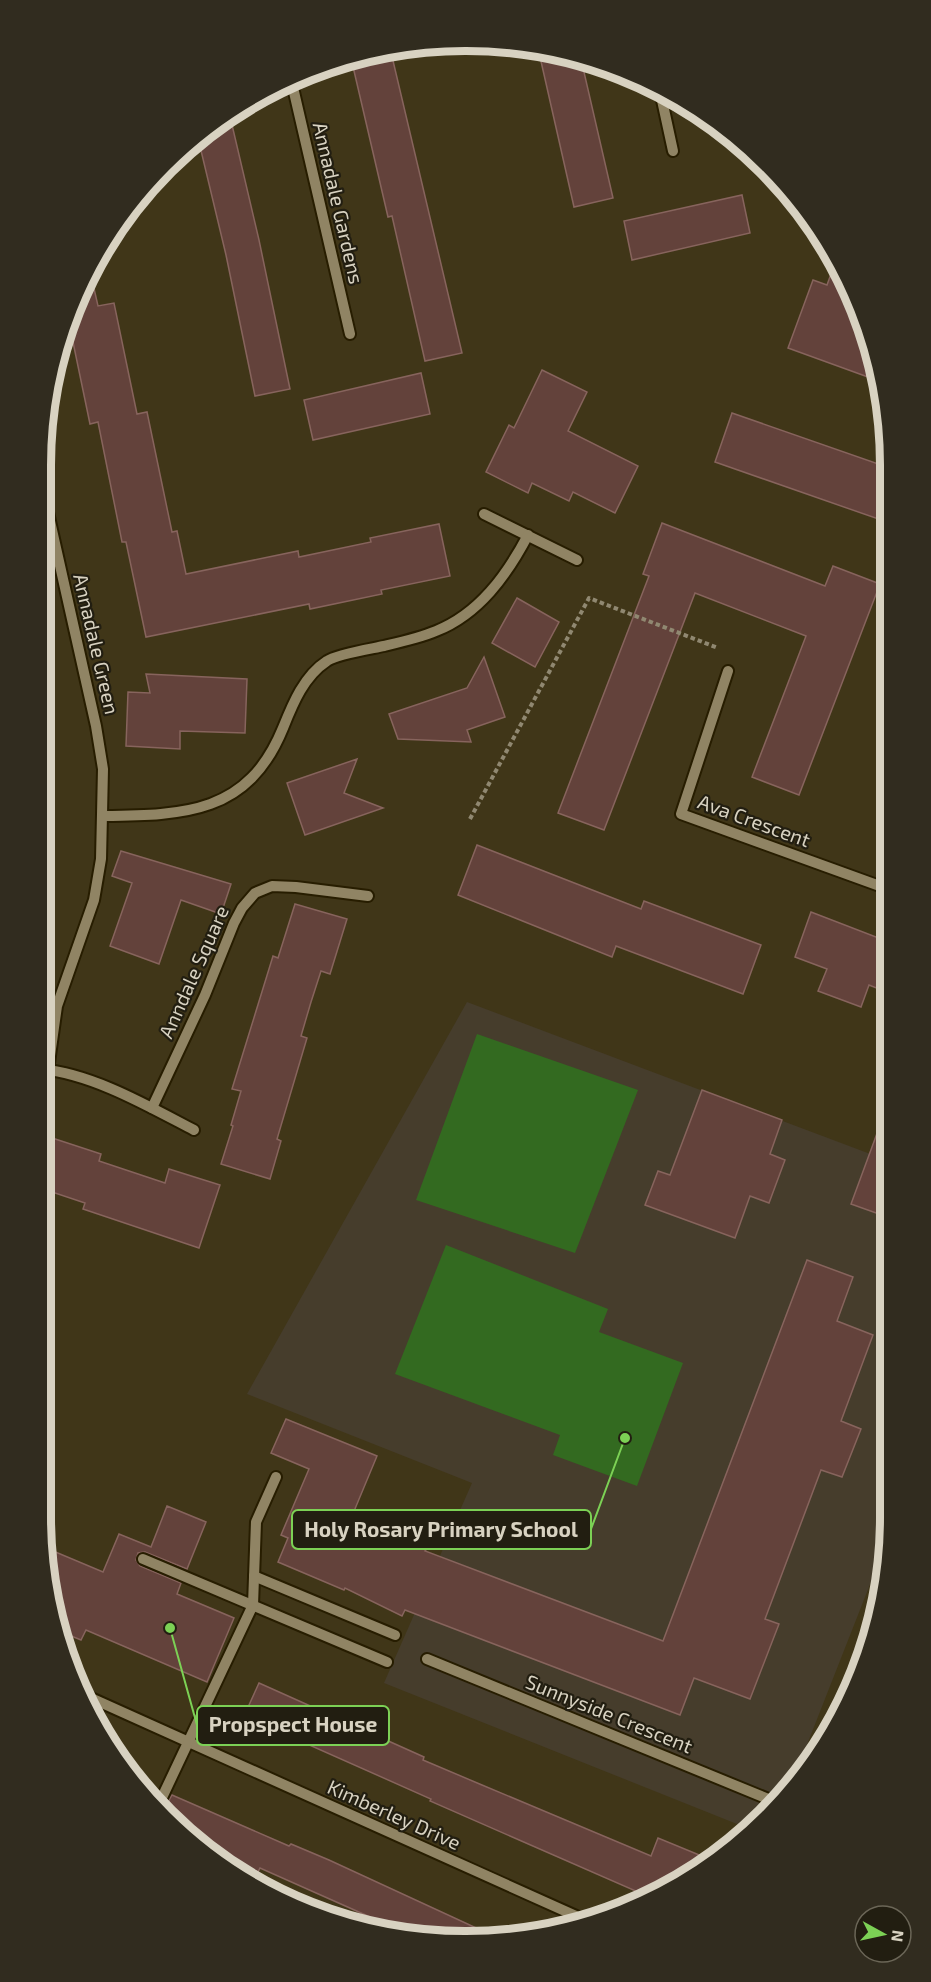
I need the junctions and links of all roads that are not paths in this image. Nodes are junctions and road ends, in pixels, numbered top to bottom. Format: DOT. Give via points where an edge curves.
graph roads {
  1 [pos="293,89"];
  2 [pos="662,101"];
  3 [pos="673,151"];
  4 [pos="350,334"];
  5 [pos="484,514"];
  6 [pos="51,529"];
  7 [pos="528,536"];
  8 [pos="577,560"];
  9 [pos="728,671"];
  10 [pos="103,816"];
  11 [pos="880,886"];
  12 [pos="368,896"];
  13 [pos="51,1036"];
  14 [pos="51,1072"];
  15 [pos="152,1108"];
  16 [pos="194,1130"];
  17 [pos="276,1477"];
  18 [pos="143,1559"];
  19 [pos="254,1576"];
  20 [pos="253,1605"];
  21 [pos="395,1635"];
  22 [pos="427,1659"];
  23 [pos="387,1662"];
  24 [pos="94,1700"];
  25 [pos="189,1744"];
  26 [pos="162,1799"];
  27 [pos="769,1799"];
  28 [pos="576,1916"];
  1 -- 4 [label="street, Annadale Gardens"];
  2 -- 3 [label="street"];
  5 -- 7 [label="street"];
  6 -- 10 [label="street, Annadale Green" via="96,726 103,769"];
  7 -- 8 [label="street"];
  7 -- 10 [label="street" via="490,593 466,615 437,631 329,659 312,673 300,690 275,747 241,789 181,813"];
  9 -- 11 [label="street, Ava Crescent" via="681,814"];
  10 -- 13 [label="street" via="94,900 57,1006"];
  12 -- 15 [label="street, Anndale Square" via="272,886 255,893 234,923"];
  14 -- 15 [label="street" via="81,1078"];
  15 -- 16 [label="street"];
  17 -- 19 [label="street" via="256,1522"];
  18 -- 20 [label="street"];
  19 -- 20 [label="street"];
  19 -- 21 [label="street"];
  20 -- 23 [label="street"];
  20 -- 25 [label="street"];
  22 -- 27 [label="street, Sunnyside Crescent"];
  24 -- 25 [label="street, Kimberley Drive"];
  25 -- 26 [label="street"];
  25 -- 28 [label="street, Kimberley Drive"];
}
